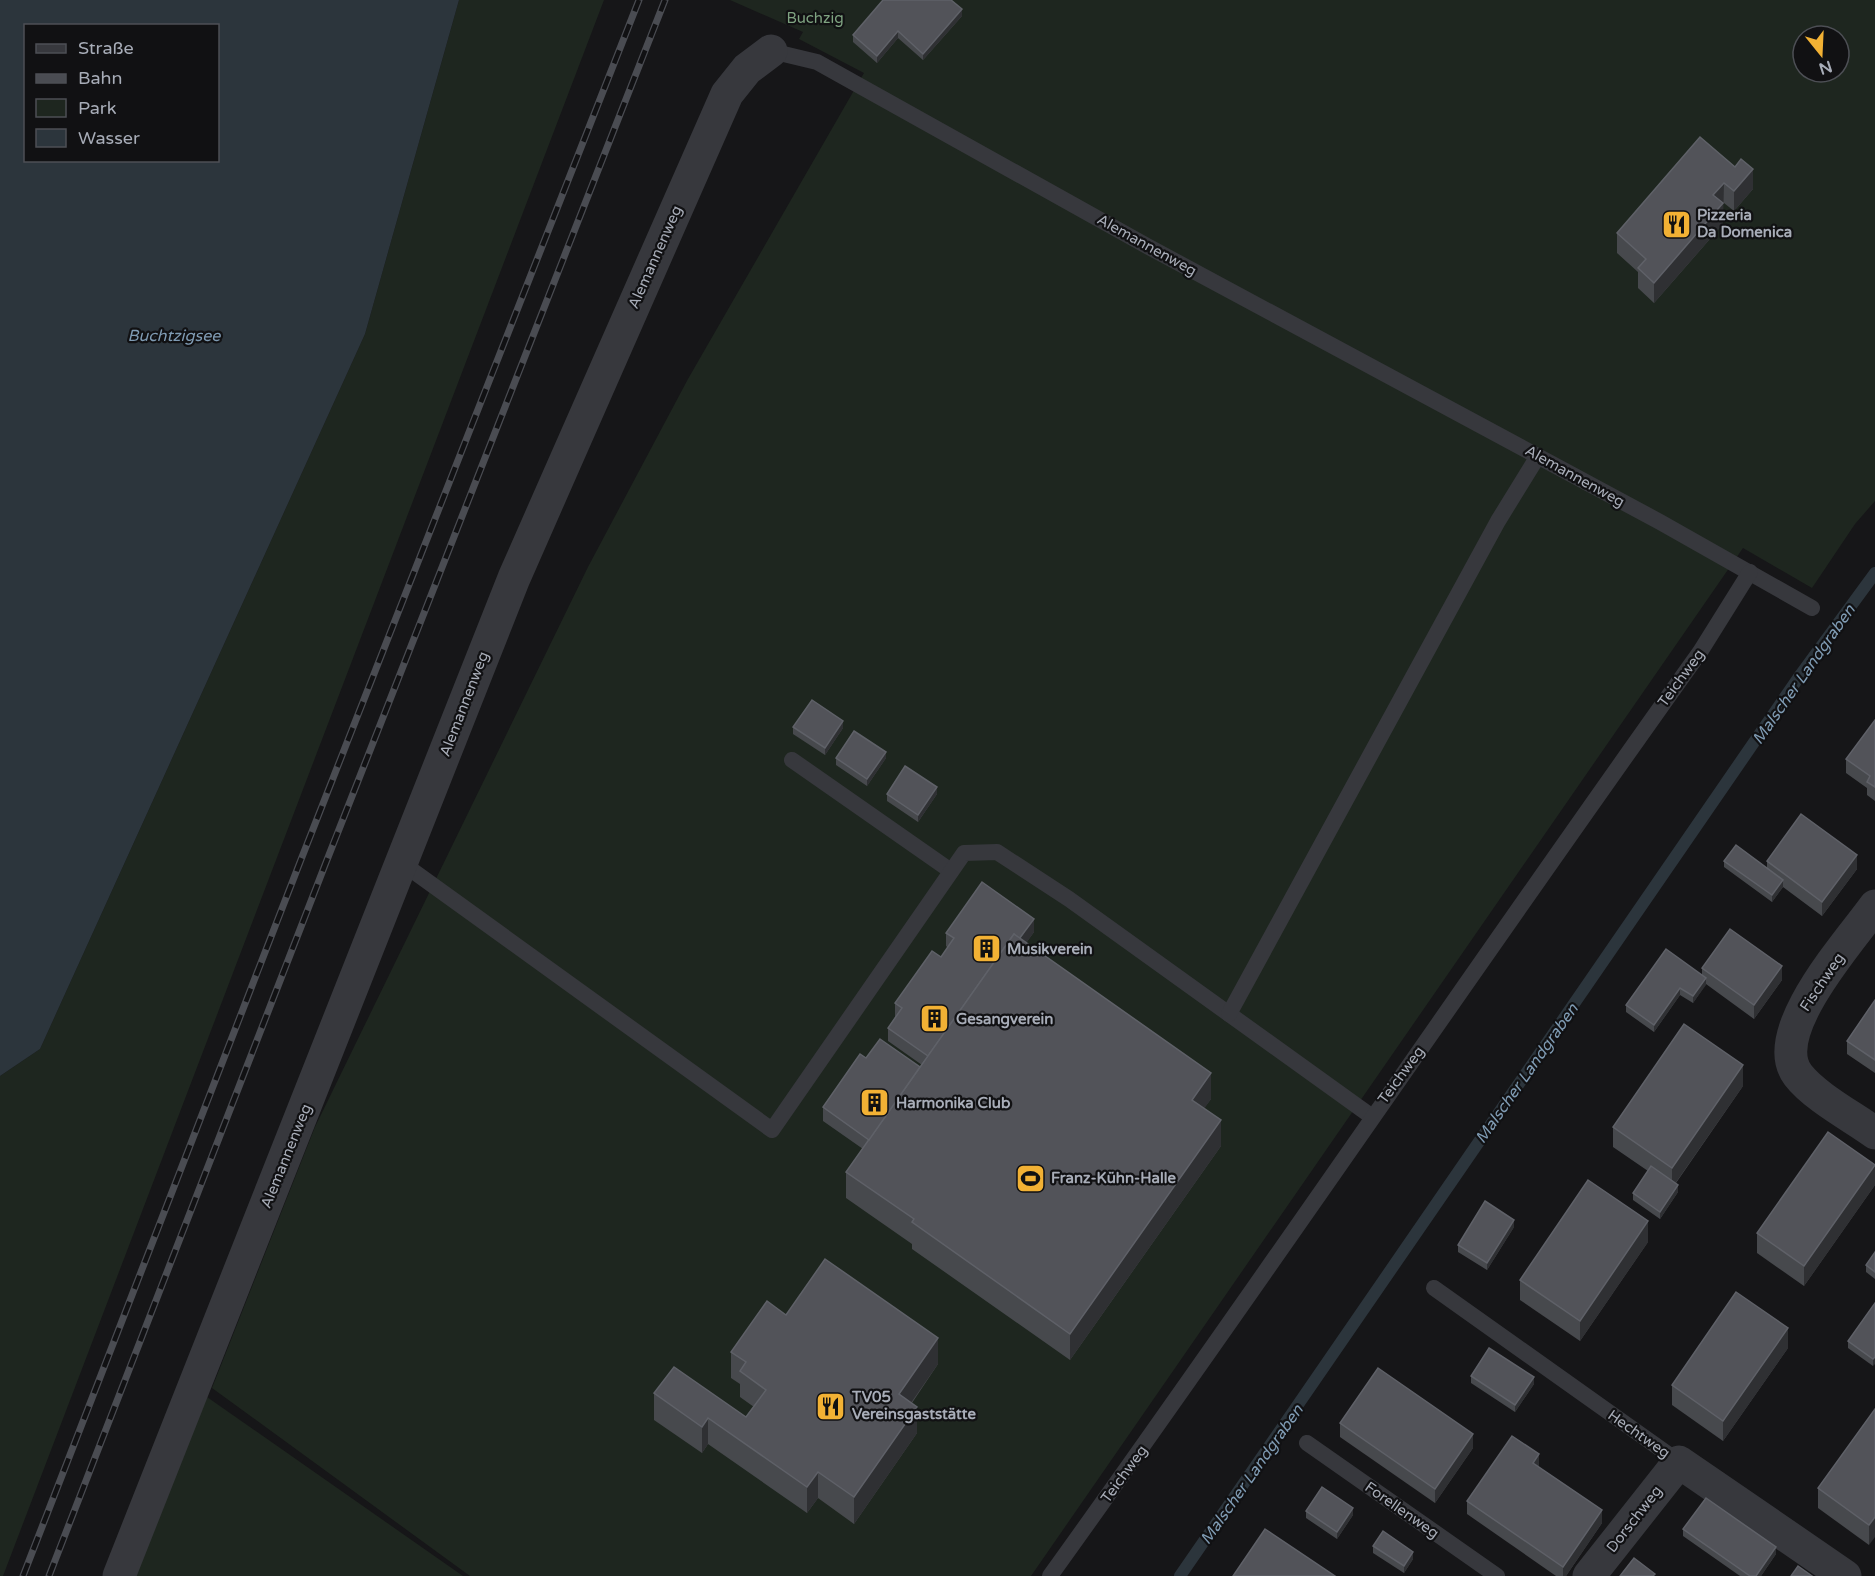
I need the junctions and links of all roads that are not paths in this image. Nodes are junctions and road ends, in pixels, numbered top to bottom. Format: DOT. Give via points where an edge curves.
graph roads {
  1 [pos="771,51"];
  2 [pos="1538,456"];
  3 [pos="1750,572"];
  4 [pos="1812,608"];
  5 [pos="792,760"];
  6 [pos="402,863"];
  7 [pos="951,871"];
  8 [pos="1875,906"];
  9 [pos="1229,1014"];
  10 [pos="1371,1116"];
  11 [pos="1875,1133"];
  12 [pos="1434,1288"];
  13 [pos="1307,1443"];
  14 [pos="1679,1462"];
  15 [pos="119,1576"];
  16 [pos="1050,1576"];
  17 [pos="1497,1576"];
  18 [pos="1589,1576"];
  19 [pos="1845,1576"];
  1 -- 2 [label="lane, Alemannenweg" via="817,62 1147,246"];
  1 -- 6 [label="street, Alemannenweg" via="747,69 727,94 514,578"];
  2 -- 3 [label="lane, Alemannenweg"];
  2 -- 9 [label="lane" via="1497,521"];
  3 -- 4 [label="lane, Alemannenweg"];
  3 -- 10 [label="lane, Teichweg" via="1700,652"];
  5 -- 7 [label="lane"];
  6 -- 7 [label="lane" via="772,1130"];
  6 -- 15 [label="street, Alemannenweg"];
  7 -- 9 [label="lane" via="964,853 998,852"];
  8 -- 11 [label="street, Fischweg" via="1804,1005 1789,1052 1797,1075"];
  9 -- 10 [label="lane"];
  10 -- 16 [label="lane, Teichweg" via="1203,1363"];
  12 -- 14 [label="lane, Hechtweg"];
  13 -- 17 [label="lane, Forellenweg"];
  14 -- 18 [label="street, Dorschweg"];
  14 -- 19 [label="street, Hechtweg"];
}
